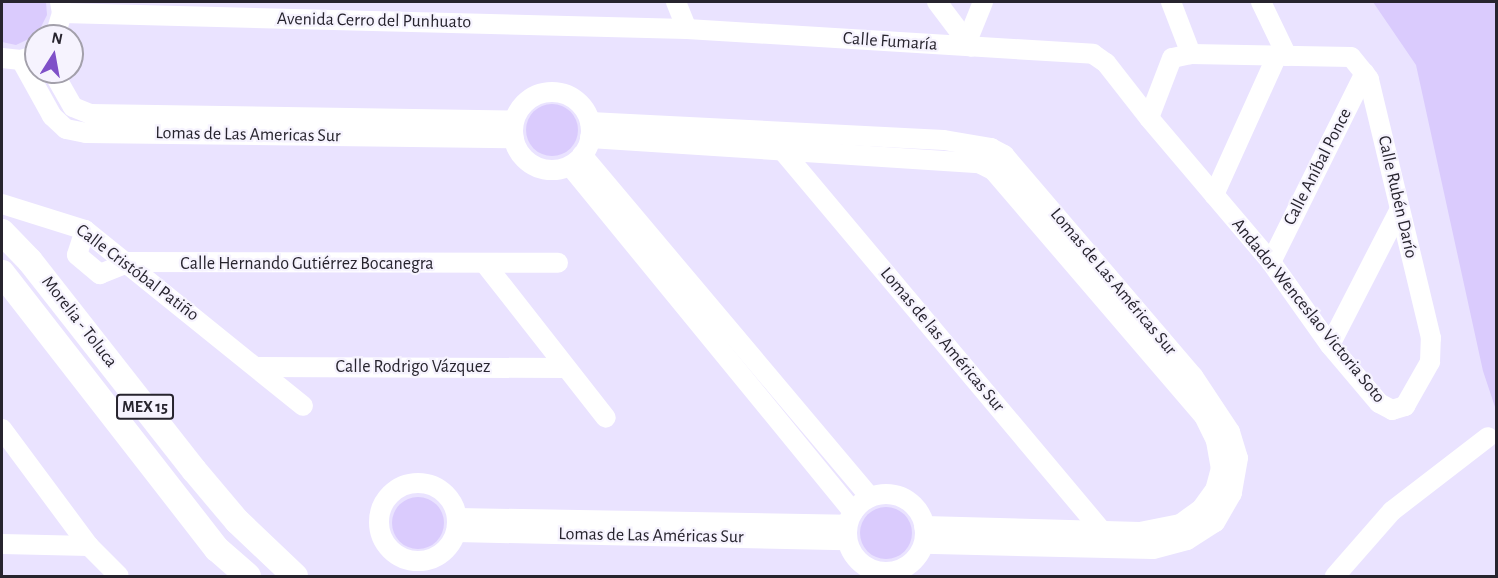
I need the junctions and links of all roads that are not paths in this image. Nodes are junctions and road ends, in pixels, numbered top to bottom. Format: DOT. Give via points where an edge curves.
graph roads {
  1 [pos="676,2"];
  2 [pos="937,2"];
  3 [pos="983,2"];
  4 [pos="1172,2"];
  5 [pos="1261,2"];
  6 [pos="61,7"];
  7 [pos="57,24"];
  8 [pos="687,29"];
  9 [pos="969,43"];
  10 [pos="1093,54"];
  11 [pos="1182,56"];
  12 [pos="19,57"];
  13 [pos="1281,57"];
  14 [pos="1365,73"];
  15 [pos="60,84"];
  16 [pos="1149,118"];
  17 [pos="302,127"];
  18 [pos="514,130"];
  19 [pos="769,131"];
  20 [pos="583,145"];
  21 [pos="782,150"];
  22 [pos="1214,195"];
  23 [pos="2,204"];
  24 [pos="1399,211"];
  25 [pos="2,224"];
  26 [pos="85,230"];
  27 [pos="2,232"];
  28 [pos="129,262"];
  29 [pos="1271,262"];
  30 [pos="558,263"];
  31 [pos="486,265"];
  32 [pos="2,273"];
  33 [pos="2,289"];
  34 [pos="1109,292"];
  35 [pos="730,327"];
  36 [pos="46,334"];
  37 [pos="715,339"];
  38 [pos="1330,345"];
  39 [pos="259,367"];
  40 [pos="566,368"];
  41 [pos="1408,401"];
  42 [pos="303,406"];
  43 [pos="606,418"];
  44 [pos="2,429"];
  45 [pos="1488,437"];
  46 [pos="870,497"];
  47 [pos="457,525"];
  48 [pos="849,525"];
  49 [pos="1102,531"];
  50 [pos="924,535"];
  51 [pos="2,544"];
  52 [pos="89,546"];
  53 [pos="1116,548"];
  54 [pos="119,576"];
  55 [pos="248,576"];
  56 [pos="295,576"];
  57 [pos="306,576"];
  58 [pos="1335,576"];
  1 -- 8 [label="street"];
  2 -- 9 [label="street"];
  3 -- 9 [label="street"];
  4 -- 11 [label="street"];
  5 -- 13 [label="street"];
  6 -- 7 [label="street"];
  6 -- 8 [label="street, Avenida Cerro del Punhuato"];
  8 -- 9 [label="street, Calle Fumaría"];
  9 -- 10 [label="street, Calle Fumaría"];
  10 -- 16 [label="street, Andador Wenceslao Victoria Soto" via="1106,63"];
  11 -- 13 [label="street"];
  11 -- 16 [label="street"];
  12 -- 17 [label="street, Lomas de Las Americas Sur" via="52,116 66,129 86,133"];
  13 -- 14 [label="street" via="1351,57"];
  13 -- 22 [label="street"];
  14 -- 24 [label="street, Calle Rubén Darío"];
  14 -- 29 [label="street, Calle Aníbal Ponce"];
  15 -- 17 [label="street, Lomas de Las Americas Sur" via="72,107 90,114"];
  16 -- 22 [label="street, Andador Wenceslao Victoria Soto"];
  17 -- 18 [label="street, Lomas de Las Americas Sur"];
  18 -- 20 [label="street" via="518,150 535,166 546,170"];
  18 -- 20 [label="street" via="526,102 536,96 558,93 578,102"];
  19 -- 20 [label="street, Lomas de Las Américas Sur"];
  19 -- 21 [label="street, Lomas de las Américas Sur"];
  19 -- 34 [label="street, Lomas de Las Américas Sur" via="944,140 991,148 1004,155"];
  20 -- 21 [label="street, Lomas de Las Américas Sur"];
  20 -- 35 [label="street"];
  20 -- 37 [label="street"];
  21 -- 34 [label="street, Lomas de Las Américas Sur" via="979,163 993,170"];
  21 -- 49 [label="street, Lomas de las Américas Sur"];
  22 -- 29 [label="street, Andador Wenceslao Victoria Soto"];
  23 -- 26 [label="street, Calle Cristóbal Patiño"];
  24 -- 38 [label="street"];
  24 -- 41 [label="street, Calle Rubén Darío" via="1432,351 1424,377"];
  25 -- 57 [label="street" via="135,378 238,513"];
  26 -- 28 [label="street, Calle Cristóbal Patiño"];
  26 -- 28 [label="street" via="77,255 100,274"];
  27 -- 56 [label="main road, Morelia - Toluca / MEX 15" via="30,261 237,521"];
  28 -- 31 [label="street, Calle Hernando Gutiérrez Bocanegra"];
  28 -- 39 [label="street, Calle Cristóbal Patiño"];
  29 -- 38 [label="street, Andador Wenceslao Victoria Soto"];
  30 -- 31 [label="street, Calle Hernando Gutiérrez Bocanegra"];
  31 -- 40 [label="street"];
  32 -- 36 [label="main road, Morelia - Toluca / MEX 15"];
  33 -- 36 [label="street"];
  34 -- 49 [label="street, Lomas de Las Américas Sur" via="1204,416 1216,441 1221,468 1215,490 1201,509 1180,524 1140,532"];
  34 -- 53 [label="street, Lomas de Las Américas Sur" via="1211,401 1230,432 1238,458 1232,493 1215,522 1175,543 1153,549"];
  35 -- 37 [label="street"];
  35 -- 46 [label="street"];
  36 -- 55 [label="main road, Morelia - Toluca / MEX 15" via="218,549"];
  37 -- 48 [label="street"];
  38 -- 41 [label="street, Andador Wenceslao Victoria Soto" via="1386,408 1401,409"];
  39 -- 40 [label="street, Calle Rodrigo Vázquez"];
  39 -- 42 [label="street, Calle Cristóbal Patiño"];
  40 -- 43 [label="street"];
  44 -- 52 [label="street"];
  45 -- 58 [label="street" via="1392,511"];
  46 -- 48 [label="street"];
  46 -- 50 [label="street" via="898,496 919,513"];
  47 -- 48 [label="street, Lomas de Las Américas Sur"];
  48 -- 50 [label="street" via="862,565 891,573 917,558"];
  49 -- 50 [label="street, Lomas de Las Américas Sur"];
  49 -- 53 [label="street, Lomas de las Américas Sur"];
  50 -- 53 [label="street, Lomas de Las Américas Sur"];
  51 -- 52 [label="street"];
  52 -- 54 [label="street"];
}
